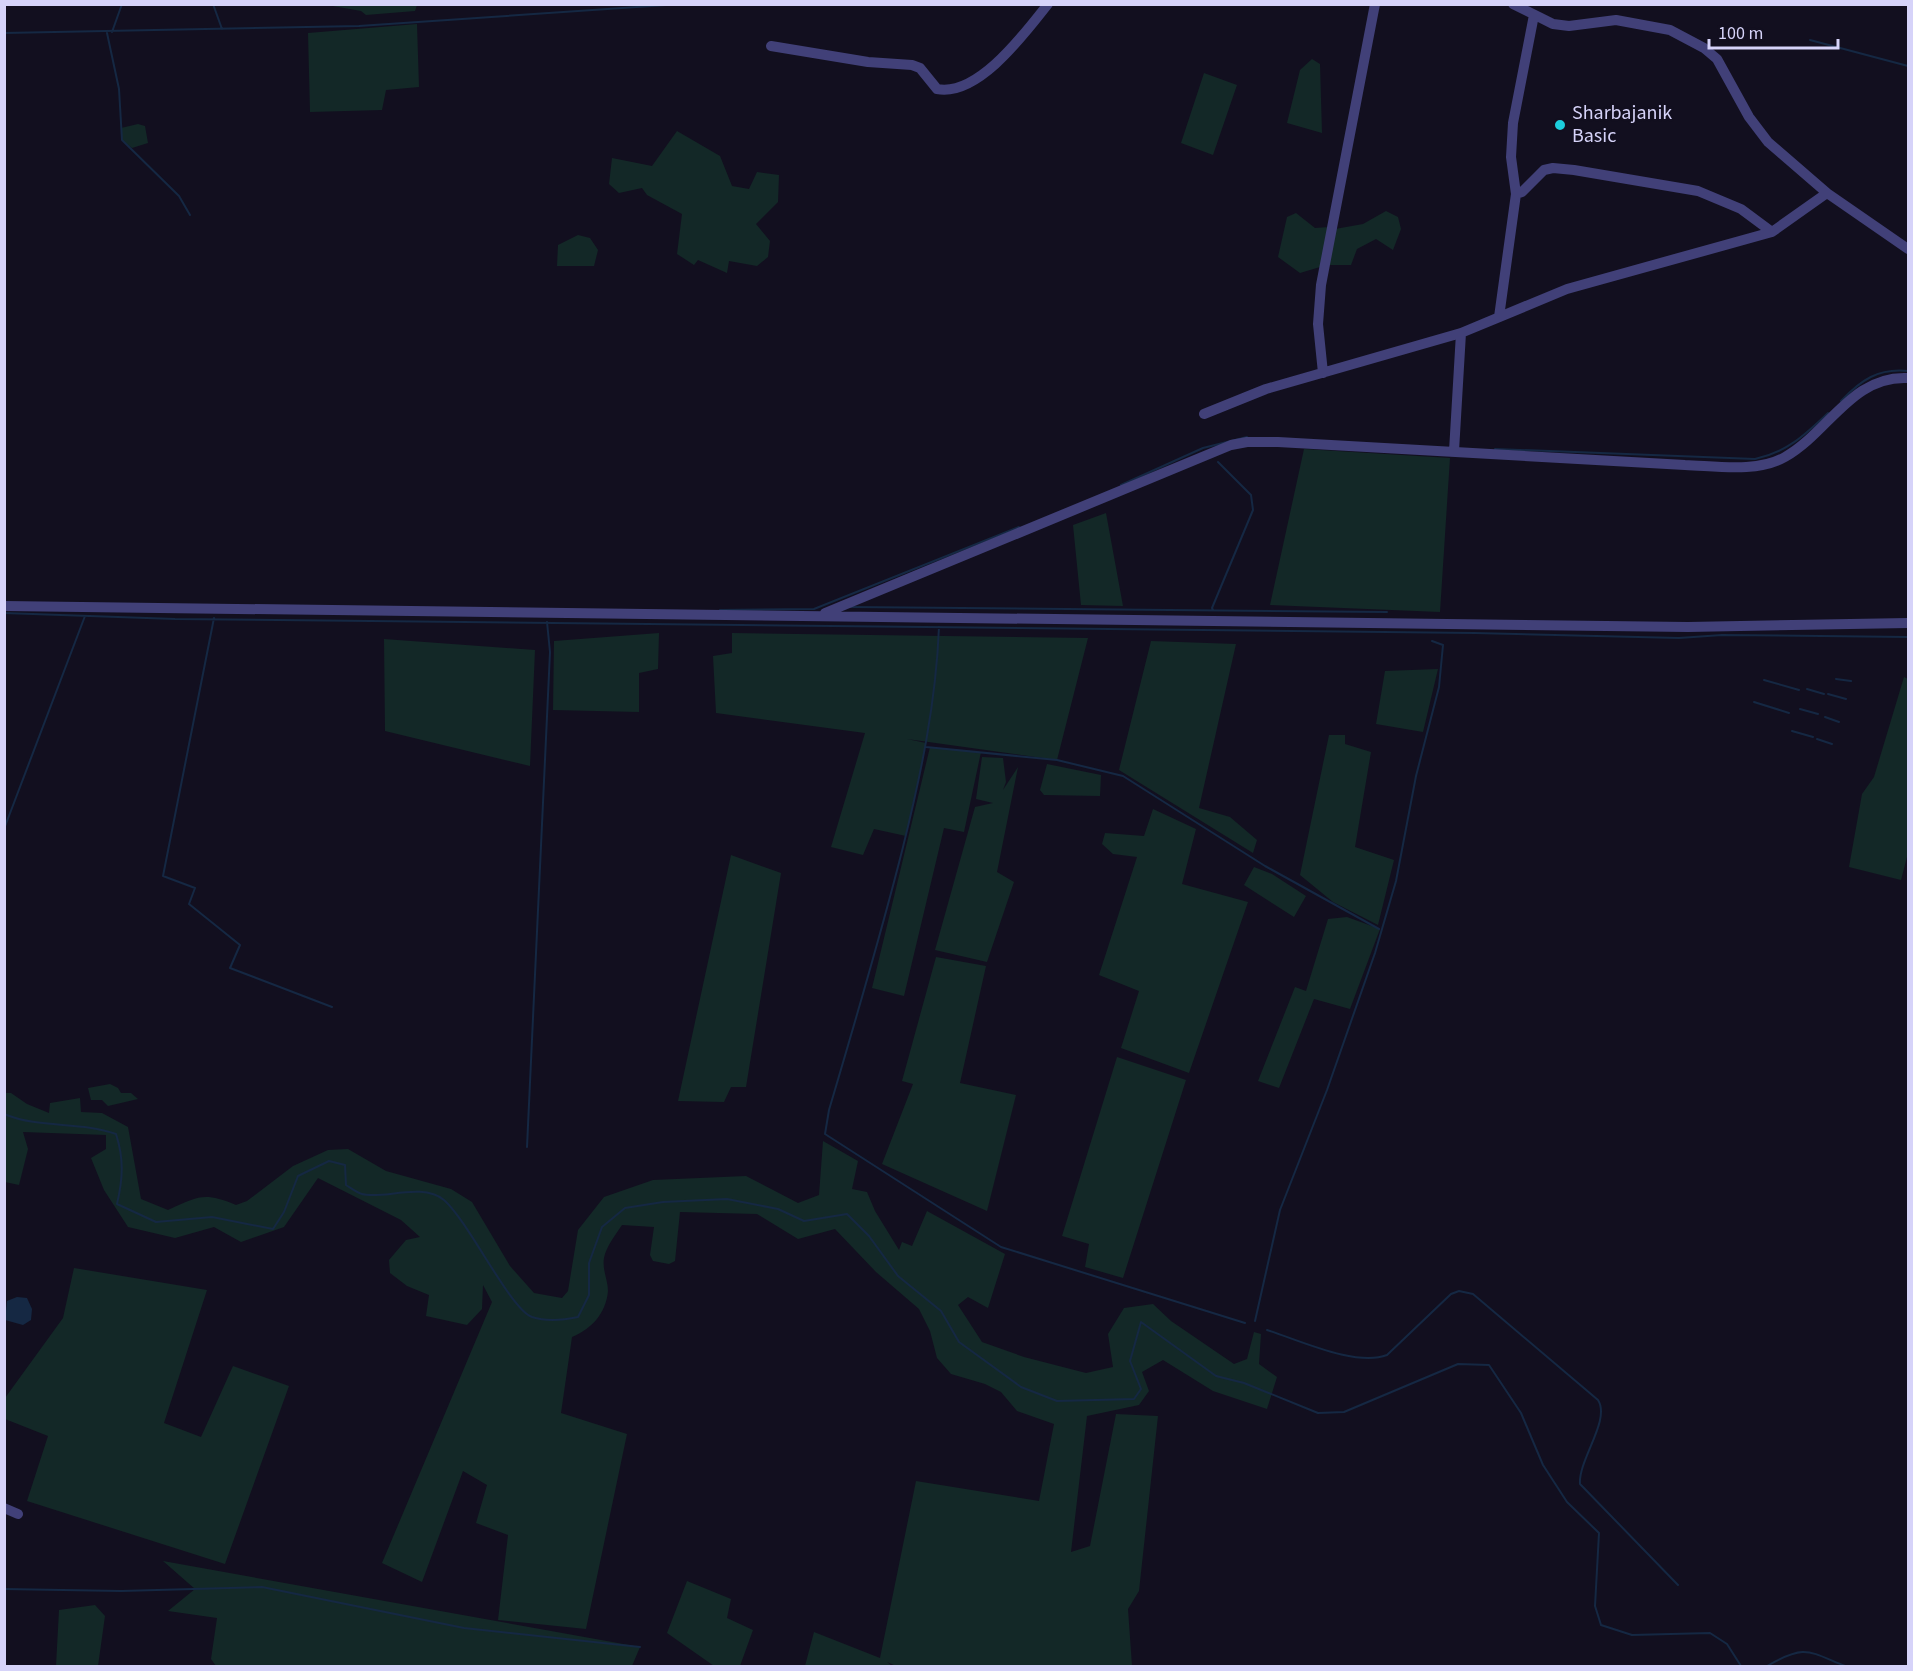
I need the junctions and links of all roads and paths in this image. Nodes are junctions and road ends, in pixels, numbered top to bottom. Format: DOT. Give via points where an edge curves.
graph roads {
  1 [pos="1048,4"];
  2 [pos="1375,4"];
  3 [pos="1513,4"];
  4 [pos="1534,15"];
  5 [pos="771,46"];
  6 [pos="1516,194"];
  7 [pos="1827,194"];
  8 [pos="1772,232"];
  9 [pos="1908,249"];
  10 [pos="1499,317"];
  11 [pos="1461,333"];
  12 [pos="1323,373"];
  13 [pos="1908,378"];
  14 [pos="1204,414"];
  15 [pos="1454,451"];
  16 [pos="4,606"];
  17 [pos="819,614"];
  18 [pos="1908,623"];
  19 [pos="4,1508"];
  20 [pos="18,1514"];
  1 -- 5 [label="street" via="1002,57 975,80 955,90 937,89 920,68 912,65"];
  2 -- 12 [label="street" via="1321,285 1318,324"];
  3 -- 4 [label="street"];
  4 -- 6 [label="street" via="1513,123"];
  4 -- 7 [label="street" via="1569,26 1616,20 1650,26 1670,30 1704,48 1717,59 1749,117 1768,142"];
  6 -- 8 [label="street" via="1544,170 1574,170 1698,191 1741,209"];
  6 -- 10 [label="street"];
  7 -- 8 [label="street"];
  7 -- 9 [label="street"];
  8 -- 10 [label="street" via="1567,289"];
  10 -- 11 [label="street"];
  11 -- 12 [label="street"];
  11 -- 15 [label="street"];
  12 -- 14 [label="street" via="1266,389"];
  13 -- 15 [label="street" via="1878,381 1853,396 1785,457 1765,464 1685,465"];
  15 -- 17 [label="street" via="1278,442 1231,445"];
  16 -- 17 [label="street"];
  17 -- 18 [label="street" via="1688,627"];
  19 -- 20 [label="street"];
}
